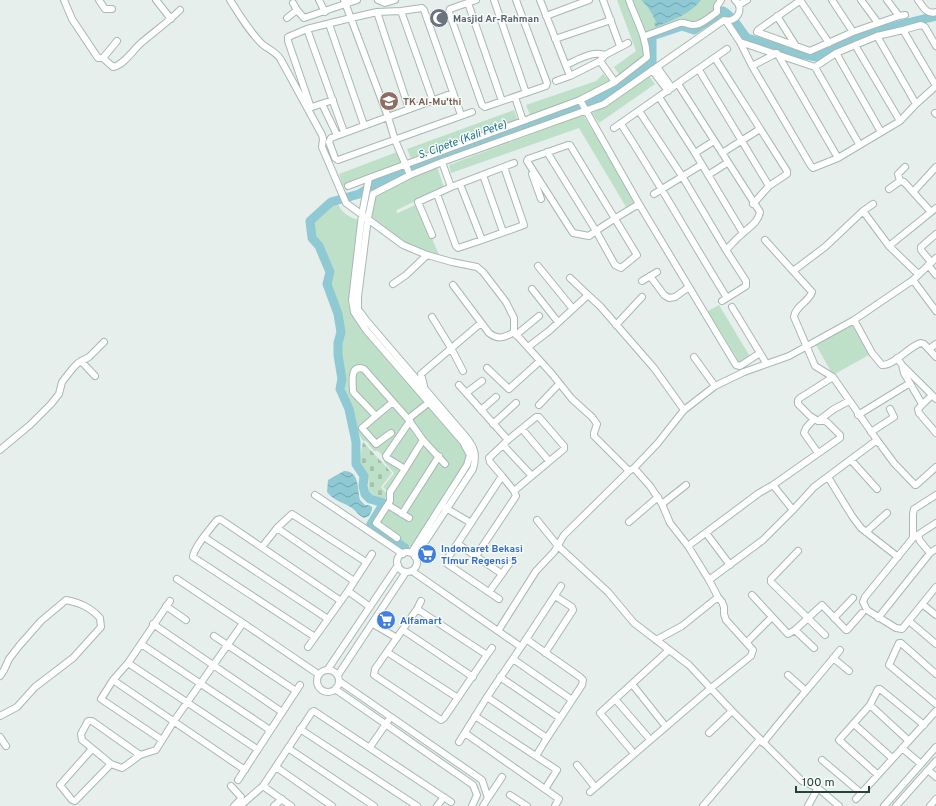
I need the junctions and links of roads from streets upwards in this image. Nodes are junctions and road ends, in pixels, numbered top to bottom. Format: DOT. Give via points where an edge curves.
graph roads {
  1 [pos="64,0"];
  2 [pos="99,0"];
  3 [pos="156,0"];
  4 [pos="230,0"];
  5 [pos="319,0"];
  6 [pos="357,0"];
  7 [pos="378,0"];
  8 [pos="395,0"];
  9 [pos="476,0"];
  10 [pos="494,0"];
  11 [pos="516,0"];
  12 [pos="540,0"];
  13 [pos="589,0"];
  14 [pos="603,0"];
  15 [pos="629,0"];
  16 [pos="720,0"];
  17 [pos="747,0"];
  18 [pos="800,0"];
  19 [pos="832,0"];
  20 [pos="861,0"];
  21 [pos="887,0"];
  22 [pos="918,0"];
  23 [pos="736,1"];
  24 [pos="293,3"];
  25 [pos="468,3"];
  26 [pos="346,4"];
  27 [pos="112,9"];
  28 [pos="180,10"];
  29 [pos="297,10"];
  30 [pos="926,10"];
  31 [pos="402,11"];
  32 [pos="919,11"];
  33 [pos="325,12"];
  34 [pos="378,12"];
  35 [pos="936,12"];
  36 [pos="350,16"];
  37 [pos="546,16"];
  38 [pos="777,16"];
  39 [pos="287,18"];
  40 [pos="171,19"];
  41 [pos="611,20"];
  42 [pos="732,20"];
  43 [pos="878,23"];
  44 [pos="329,24"];
  45 [pos="307,29"];
  46 [pos="903,30"];
  47 [pos="853,32"];
  48 [pos="645,36"];
  49 [pos="877,36"];
  50 [pos="555,39"];
  51 [pos="116,41"];
  52 [pos="740,42"];
  53 [pos="628,43"];
  54 [pos="829,43"];
  55 [pos="855,45"];
  56 [pos="620,46"];
  57 [pos="796,46"];
  58 [pos="936,46"];
  59 [pos="727,50"];
  60 [pos="777,53"];
  61 [pos="836,54"];
  62 [pos="605,55"];
  63 [pos="103,58"];
  64 [pos="715,58"];
  65 [pos="600,61"];
  66 [pos="566,65"];
  67 [pos="752,66"];
  68 [pos="815,67"];
  69 [pos="654,68"];
  70 [pos="699,70"];
  71 [pos="570,76"];
  72 [pos="556,81"];
  73 [pos="615,82"];
  74 [pos="678,84"];
  75 [pos="936,86"];
  76 [pos="670,89"];
  77 [pos="453,93"];
  78 [pos="526,93"];
  79 [pos="515,97"];
  80 [pos="660,97"];
  81 [pos="333,100"];
  82 [pos="502,100"];
  83 [pos="433,101"];
  84 [pos="581,101"];
  85 [pos="322,104"];
  86 [pos="916,104"];
  87 [pos="409,109"];
  88 [pos="586,110"];
  89 [pos="640,111"];
  90 [pos="472,112"];
  91 [pos="461,115"];
  92 [pos="388,117"];
  93 [pos="523,121"];
  94 [pos="900,121"];
  95 [pos="621,124"];
  96 [pos="364,125"];
  97 [pos="614,128"];
  98 [pos="760,129"];
  99 [pos="344,132"];
  100 [pos="881,132"];
  101 [pos="337,135"];
  102 [pos="395,140"];
  103 [pos="714,141"];
  104 [pos="742,141"];
  105 [pos="859,144"];
  106 [pos="548,152"];
  107 [pos="696,153"];
  108 [pos="722,153"];
  109 [pos="838,158"];
  110 [pos="442,162"];
  111 [pos="514,163"];
  112 [pos="727,163"];
  113 [pos="528,164"];
  114 [pos="701,164"];
  115 [pos="905,167"];
  116 [pos="936,167"];
  117 [pos="504,168"];
  118 [pos="408,170"];
  119 [pos="483,175"];
  120 [pos="708,175"];
  121 [pos="682,176"];
  122 [pos="368,181"];
  123 [pos="900,181"];
  124 [pos="460,184"];
  125 [pos="348,186"];
  126 [pos="769,186"];
  127 [pos="451,187"];
  128 [pos="662,188"];
  129 [pos="889,189"];
  130 [pos="913,192"];
  131 [pos="437,194"];
  132 [pos="654,194"];
  133 [pos="541,199"];
  134 [pos="639,204"];
  135 [pos="753,204"];
  136 [pos="872,204"];
  137 [pos="936,208"];
  138 [pos="863,211"];
  139 [pos="931,212"];
  140 [pos="365,216"];
  141 [pos="616,218"];
  142 [pos="596,231"];
  143 [pos="503,232"];
  144 [pos="743,233"];
  145 [pos="936,234"];
  146 [pos="432,235"];
  147 [pos="482,240"];
  148 [pos="765,240"];
  149 [pos="890,246"];
  150 [pos="726,250"];
  151 [pos="427,254"];
  152 [pos="932,262"];
  153 [pos="538,266"];
  154 [pos="793,271"];
  155 [pos="658,272"];
  156 [pos="935,272"];
  157 [pos="918,274"];
  158 [pos="650,276"];
  159 [pos="570,278"];
  160 [pos="913,280"];
  161 [pos="642,281"];
  162 [pos="393,284"];
  163 [pos="453,284"];
  164 [pos="690,287"];
  165 [pos="532,289"];
  166 [pos="588,295"];
  167 [pos="642,297"];
  168 [pos="732,307"];
  169 [pos="573,309"];
  170 [pos="936,311"];
  171 [pos="539,316"];
  172 [pos="432,317"];
  173 [pos="854,320"];
  174 [pos="364,322"];
  175 [pos="558,322"];
  176 [pos="481,323"];
  177 [pos="616,325"];
  178 [pos="515,334"];
  179 [pos="104,342"];
  180 [pos="936,344"];
  181 [pos="528,347"];
  182 [pos="806,347"];
  183 [pos="451,348"];
  184 [pos="929,349"];
  185 [pos="760,353"];
  186 [pos="694,357"];
  187 [pos="936,357"];
  188 [pos="897,358"];
  189 [pos="81,361"];
  190 [pos="540,361"];
  191 [pos="766,364"];
  192 [pos="902,365"];
  193 [pos="487,368"];
  194 [pos="463,371"];
  195 [pos="95,376"];
  196 [pos="833,377"];
  197 [pos="482,381"];
  198 [pos="910,382"];
  199 [pos="559,384"];
  200 [pos="459,385"];
  201 [pos="715,386"];
  202 [pos="425,389"];
  203 [pos="466,393"];
  204 [pos="496,397"];
  205 [pos="934,397"];
  206 [pos="431,401"];
  207 [pos="849,401"];
  208 [pos="392,402"];
  209 [pos="516,403"];
  210 [pos="922,404"];
  211 [pos="539,405"];
  212 [pos="890,409"];
  213 [pos="481,410"];
  214 [pos="684,410"];
  215 [pos="858,414"];
  216 [pos="376,416"];
  217 [pos="409,420"];
  218 [pos="816,420"];
  219 [pos="493,424"];
  220 [pos="522,429"];
  221 [pos="871,432"];
  222 [pos="391,433"];
  223 [pos="936,433"];
  224 [pos="423,440"];
  225 [pos="877,440"];
  226 [pos="505,442"];
  227 [pos="0,450"];
  228 [pos="818,453"];
  229 [pos="439,456"];
  230 [pos="852,460"];
  231 [pos="549,461"];
  232 [pos="445,464"];
  233 [pos="936,467"];
  234 [pos="405,469"];
  235 [pos="631,469"];
  236 [pos="502,476"];
  237 [pos="532,476"];
  238 [pos="828,477"];
  239 [pos="686,485"];
  240 [pos="773,485"];
  241 [pos="877,489"];
  242 [pos="514,491"];
  243 [pos="315,495"];
  244 [pos="936,496"];
  245 [pos="658,497"];
  246 [pos="662,504"];
  247 [pos="388,505"];
  248 [pos="444,508"];
  249 [pos="793,510"];
  250 [pos="887,513"];
  251 [pos="402,514"];
  252 [pos="409,518"];
  253 [pos="537,520"];
  254 [pos="629,522"];
  255 [pos="471,523"];
  256 [pos="936,524"];
  257 [pos="277,528"];
  258 [pos="866,532"];
  259 [pos="706,533"];
  260 [pos="915,536"];
  261 [pos="204,537"];
  262 [pos="397,538"];
  263 [pos="458,544"];
  264 [pos="558,546"];
  265 [pos="688,546"];
  266 [pos="262,547"];
  267 [pos="798,551"];
  268 [pos="933,551"];
  269 [pos="372,554"];
  270 [pos="403,554"];
  271 [pos="413,555"];
  272 [pos="476,556"];
  273 [pos="898,557"];
  274 [pos="366,562"];
  275 [pos="509,564"];
  276 [pos="398,565"];
  277 [pos="730,566"];
  278 [pos="409,572"];
  279 [pos="502,574"];
  280 [pos="177,579"];
  281 [pos="709,580"];
  282 [pos="354,581"];
  283 [pos="561,586"];
  284 [pos="936,587"];
  285 [pos="348,591"];
  286 [pos="489,592"];
  287 [pos="752,595"];
  288 [pos="555,596"];
  289 [pos="718,597"];
  290 [pos="853,598"];
  291 [pos="499,599"];
  292 [pos="341,601"];
  293 [pos="421,601"];
  294 [pos="922,604"];
  295 [pos="370,607"];
  296 [pos="417,609"];
  297 [pos="862,613"];
  298 [pos="936,615"];
  299 [pos="772,617"];
  300 [pos="807,617"];
  301 [pos="834,618"];
  302 [pos="878,618"];
  303 [pos="328,619"];
  304 [pos="186,620"];
  305 [pos="909,620"];
  306 [pos="243,623"];
  307 [pos="153,624"];
  308 [pos="373,624"];
  309 [pos="403,630"];
  310 [pos="795,630"];
  311 [pos="498,631"];
  312 [pos="825,635"];
  313 [pos="214,636"];
  314 [pos="315,637"];
  315 [pos="397,638"];
  316 [pos="526,639"];
  317 [pos="656,640"];
  318 [pos="747,642"];
  319 [pos="141,644"];
  320 [pos="936,644"];
  321 [pos="228,646"];
  322 [pos="308,647"];
  323 [pos="521,647"];
  324 [pos="492,648"];
  325 [pos="814,648"];
  326 [pos="669,650"];
  327 [pos="840,650"];
  328 [pos="386,652"];
  329 [pos="545,653"];
  330 [pos="487,655"];
  331 [pos="833,658"];
  332 [pos="513,659"];
  333 [pos="128,662"];
  334 [pos="214,664"];
  335 [pos="328,669"];
  336 [pos="849,671"];
  337 [pos="318,674"];
  338 [pos="936,674"];
  339 [pos="788,675"];
  340 [pos="0,676"];
  341 [pos="473,677"];
  342 [pos="500,677"];
  343 [pos="338,678"];
  344 [pos="113,680"];
  345 [pos="201,684"];
  346 [pos="632,684"];
  347 [pos="300,685"];
  348 [pos="711,688"];
  349 [pos="335,689"];
  350 [pos="296,691"];
  351 [pos="806,691"];
  352 [pos="487,697"];
  353 [pos="458,698"];
  354 [pos="615,699"];
  355 [pos="572,700"];
  356 [pos="187,703"];
  357 [pos="936,704"];
  358 [pos="870,705"];
  359 [pos="732,711"];
  360 [pos="936,711"];
  361 [pos="282,712"];
  362 [pos="0,716"];
  363 [pos="475,716"];
  364 [pos="560,718"];
  365 [pos="388,720"];
  366 [pos="174,721"];
  367 [pos="663,723"];
  368 [pos="854,724"];
  369 [pos="924,725"];
  370 [pos="300,729"];
  371 [pos="270,730"];
  372 [pos="465,733"];
  373 [pos="709,733"];
  374 [pos="647,736"];
  375 [pos="0,737"];
  376 [pos="547,738"];
  377 [pos="162,740"];
  378 [pos="909,740"];
  379 [pos="762,741"];
  380 [pos="459,742"];
  381 [pos="6,746"];
  382 [pos="370,747"];
  383 [pos="936,747"];
  384 [pos="288,748"];
  385 [pos="902,748"];
  386 [pos="92,749"];
  387 [pos="257,749"];
  388 [pos="631,750"];
  389 [pos="140,755"];
  390 [pos="536,756"];
  391 [pos="892,758"];
  392 [pos="822,760"];
  393 [pos="936,761"];
  394 [pos="111,764"];
  395 [pos="921,764"];
  396 [pos="577,765"];
  397 [pos="276,767"];
  398 [pos="245,770"];
  399 [pos="928,770"];
  400 [pos="878,775"];
  401 [pos="502,777"];
  402 [pos="936,777"];
  403 [pos="238,780"];
  404 [pos="482,780"];
  405 [pos="231,786"];
  406 [pos="263,786"];
  407 [pos="595,787"];
  408 [pos="495,788"];
  409 [pos="818,788"];
  410 [pos="545,789"];
  411 [pos="590,792"];
  412 [pos="861,793"];
  413 [pos="510,795"];
  414 [pos="444,797"];
  415 [pos="488,798"];
  416 [pos="282,799"];
  417 [pos="856,799"];
  418 [pos="936,799"];
  419 [pos="451,802"];
  420 [pos="517,803"];
  421 [pos="234,806"];
  422 [pos="240,806"];
  423 [pos="274,806"];
  424 [pos="291,806"];
  425 [pos="332,806"];
  426 [pos="374,806"];
  427 [pos="417,806"];
  428 [pos="437,806"];
  429 [pos="472,806"];
  430 [pos="484,806"];
  431 [pos="527,806"];
  432 [pos="555,806"];
  433 [pos="703,806"];
  434 [pos="808,806"];
  435 [pos="839,806"];
  436 [pos="884,806"];
  437 [pos="896,806"];
  438 [pos="930,806"];
  1 -- 63 [label="street" via="72,19 96,57"];
  2 -- 27 [label="street" via="105,9"];
  3 -- 40 [label="street"];
  4 -- 140 [label="street" via="245,25 265,46 279,56 322,135 322,147 342,197 346,203"];
  5 -- 33 [label="street"];
  6 -- 26 [label="street"];
  7 -- 8 [label="street" via="385,3"];
  9 -- 25 [label="street"];
  10 -- 78 [label="street"];
  11 -- 78 [label="street" via="547,83 546,86"];
  12 -- 37 [label="street"];
  13 -- 37 [label="street"];
  14 -- 41 [label="street"];
  15 -- 48 [label="street"];
  16 -- 48 [label="street" via="717,12 694,26 680,22"];
  17 -- 23 [label="street"];
  18 -- 38 [label="street"];
  18 -- 54 [label="street"];
  19 -- 47 [label="street"];
  20 -- 43 [label="street"];
  21 -- 43 [label="street" via="902,16"];
  22 -- 30 [label="street"];
  23 -- 42 [label="street" via="739,13"];
  24 -- 29 [label="street"];
  25 -- 82 [label="street"];
  25 -- 82 [label="street" via="449,10 466,60 483,106"];
  26 -- 33 [label="street"];
  26 -- 36 [label="street"];
  28 -- 40 [label="street"];
  29 -- 33 [label="street" via="304,18"];
  29 -- 39 [label="street"];
  30 -- 32 [label="street"];
  30 -- 35 [label="street" via="930,13"];
  31 -- 34 [label="street"];
  31 -- 77 [label="street" via="422,8 424,10"];
  31 -- 83 [label="street"];
  34 -- 36 [label="street"];
  34 -- 87 [label="street"];
  36 -- 44 [label="street"];
  36 -- 92 [label="street"];
  37 -- 50 [label="street"];
  38 -- 57 [label="street"];
  38 -- 57 [label="street" via="758,32"];
  40 -- 63 [label="street" via="118,65 113,66"];
  41 -- 50 [label="street"];
  41 -- 56 [label="street"];
  42 -- 52 [label="street"];
  42 -- 69 [label="street" via="724,20"];
  43 -- 47 [label="street"];
  44 -- 45 [label="street"];
  44 -- 96 [label="street"];
  45 -- 81 [label="street"];
  45 -- 85 [label="street" via="290,35 288,41 310,105 312,107"];
  46 -- 49 [label="street"];
  46 -- 58 [label="street" via="924,25"];
  46 -- 75 [label="street"];
  47 -- 54 [label="street"];
  48 -- 73 [label="street" via="646,58"];
  49 -- 55 [label="street"];
  49 -- 86 [label="street"];
  50 -- 66 [label="street"];
  51 -- 63 [label="street"];
  52 -- 60 [label="street"];
  52 -- 67 [label="street"];
  53 -- 56 [label="street"];
  54 -- 57 [label="street" via="810,51"];
  55 -- 61 [label="street"];
  55 -- 94 [label="street"];
  56 -- 62 [label="street"];
  59 -- 64 [label="street"];
  60 -- 67 [label="street"];
  60 -- 68 [label="street"];
  60 -- 109 [label="street"];
  61 -- 68 [label="street"];
  61 -- 100 [label="street"];
  62 -- 65 [label="street"];
  62 -- 66 [label="street" via="597,53"];
  64 -- 70 [label="street"];
  64 -- 98 [label="street"];
  65 -- 71 [label="street"];
  65 -- 73 [label="street"];
  66 -- 71 [label="street"];
  67 -- 109 [label="street" via="811,166 816,167"];
  68 -- 105 [label="street"];
  69 -- 76 [label="street"];
  69 -- 88 [label="street" via="604,104"];
  70 -- 74 [label="street"];
  70 -- 104 [label="street"];
  71 -- 72 [label="street"];
  73 -- 84 [label="street"];
  74 -- 76 [label="street"];
  74 -- 103 [label="street"];
  75 -- 86 [label="street"];
  76 -- 80 [label="street"];
  77 -- 83 [label="street"];
  77 -- 91 [label="street"];
  78 -- 79 [label="street"];
  79 -- 82 [label="street"];
  79 -- 93 [label="street"];
  80 -- 89 [label="street"];
  80 -- 107 [label="street"];
  81 -- 85 [label="street"];
  81 -- 99 [label="street"];
  83 -- 87 [label="street"];
  84 -- 88 [label="street"];
  84 -- 93 [label="street"];
  85 -- 101 [label="street"];
  86 -- 94 [label="street"];
  87 -- 92 [label="street"];
  88 -- 110 [label="street"];
  88 -- 134 [label="street"];
  89 -- 95 [label="street"];
  89 -- 121 [label="street"];
  90 -- 91 [label="street"];
  91 -- 102 [label="street"];
  92 -- 96 [label="street"];
  92 -- 102 [label="street"];
  93 -- 118 [label="street"];
  94 -- 100 [label="street"];
  95 -- 97 [label="street"];
  95 -- 128 [label="street"];
  96 -- 99 [label="street"];
  98 -- 104 [label="street"];
  98 -- 126 [label="street" via="787,172"];
  99 -- 101 [label="street"];
  100 -- 105 [label="street"];
  101 -- 102 [label="street" via="329,142 338,160"];
  102 -- 118 [label="street"];
  103 -- 107 [label="street"];
  103 -- 108 [label="street"];
  104 -- 108 [label="street"];
  104 -- 126 [label="street"];
  105 -- 109 [label="street"];
  106 -- 113 [label="street" via="528,159"];
  106 -- 141 [label="street" via="570,145"];
  106 -- 142 [label="street"];
  107 -- 114 [label="street"];
  108 -- 112 [label="street"];
  110 -- 118 [label="street"];
  110 -- 127 [label="street"];
  111 -- 117 [label="street"];
  112 -- 120 [label="street"];
  112 -- 135 [label="street"];
  113 -- 133 [label="street"];
  113 -- 142 [label="street" via="573,233 589,236"];
  114 -- 120 [label="street"];
  114 -- 121 [label="street"];
  115 -- 123 [label="street" via="898,174"];
  116 -- 130 [label="street"];
  117 -- 119 [label="street"];
  117 -- 143 [label="street" via="525,224"];
  118 -- 122 [label="street"];
  118 -- 140 [label="street" via="373,194"];
  119 -- 124 [label="street"];
  119 -- 143 [label="street"];
  120 -- 144 [label="street"];
  121 -- 128 [label="street"];
  121 -- 150 [label="street"];
  122 -- 125 [label="street"];
  122 -- 140 [label="street"];
  123 -- 129 [label="street"];
  123 -- 130 [label="street"];
  124 -- 127 [label="street"];
  124 -- 147 [label="street"];
  126 -- 135 [label="street"];
  127 -- 131 [label="street"];
  128 -- 132 [label="street"];
  128 -- 150 [label="street" via="725,299 747,284"];
  130 -- 139 [label="street"];
  131 -- 146 [label="street" via="418,202"];
  131 -- 147 [label="street" via="456,246 459,248"];
  134 -- 141 [label="street"];
  134 -- 164 [label="street"];
  135 -- 144 [label="street" via="760,212 759,216 753,226"];
  136 -- 138 [label="street"];
  137 -- 139 [label="street"];
  138 -- 149 [label="street"];
  138 -- 154 [label="street" via="825,247"];
  139 -- 149 [label="street"];
  140 -- 151 [label="street" via="399,243"];
  140 -- 174 [label="street" via="358,298 358,309"];
  141 -- 142 [label="street"];
  141 -- 142 [label="street" via="637,255 621,268 615,265"];
  143 -- 147 [label="street"];
  144 -- 150 [label="street"];
  145 -- 152 [label="street" via="921,247"];
  148 -- 154 [label="street"];
  149 -- 157 [label="street"];
  151 -- 162 [label="street"];
  151 -- 178 [label="street" via="484,272 506,302 514,318"];
  152 -- 156 [label="street"];
  152 -- 157 [label="street"];
  153 -- 169 [label="street"];
  154 -- 182 [label="street" via="812,292 794,315"];
  155 -- 158 [label="street"];
  157 -- 160 [label="street"];
  158 -- 161 [label="street"];
  158 -- 164 [label="street" via="669,298"];
  159 -- 166 [label="street"];
  160 -- 170 [label="street"];
  160 -- 173 [label="street"];
  163 -- 176 [label="street"];
  164 -- 185 [label="street" via="736,365 740,366"];
  165 -- 175 [label="street"];
  166 -- 169 [label="street"];
  166 -- 177 [label="street"];
  167 -- 177 [label="street"];
  168 -- 185 [label="street"];
  169 -- 175 [label="street"];
  171 -- 178 [label="street"];
  172 -- 183 [label="street"];
  173 -- 182 [label="street"];
  173 -- 188 [label="street" via="879,363 885,365"];
  174 -- 202 [label="street"];
  174 -- 206 [label="street"];
  175 -- 181 [label="street"];
  176 -- 178 [label="street" via="497,338"];
  176 -- 183 [label="street"];
  177 -- 214 [label="street" via="654,368"];
  178 -- 181 [label="street"];
  179 -- 189 [label="street" via="89,357"];
  180 -- 184 [label="street"];
  181 -- 190 [label="street"];
  182 -- 191 [label="street"];
  182 -- 196 [label="street" via="815,366"];
  183 -- 194 [label="street"];
  183 -- 202 [label="street" via="421,374"];
  184 -- 187 [label="street"];
  184 -- 188 [label="street" via="919,343"];
  185 -- 191 [label="street"];
  186 -- 201 [label="street"];
  188 -- 192 [label="street"];
  189 -- 195 [label="street"];
  189 -- 227 [label="street" via="62,382 59,394 51,404"];
  190 -- 193 [label="street" via="509,389"];
  190 -- 199 [label="street"];
  191 -- 201 [label="street"];
  192 -- 198 [label="street"];
  192 -- 205 [label="street"];
  196 -- 207 [label="street"];
  196 -- 218 [label="street" via="798,400 802,409"];
  197 -- 203 [label="street"];
  198 -- 210 [label="street"];
  198 -- 215 [label="street"];
  199 -- 211 [label="street"];
  199 -- 235 [label="street" via="596,422 594,436"];
  200 -- 203 [label="street"];
  201 -- 214 [label="street"];
  202 -- 206 [label="street"];
  203 -- 213 [label="street"];
  204 -- 213 [label="street"];
  205 -- 210 [label="street"];
  206 -- 217 [label="street"];
  206 -- 248 [label="street" via="472,445 476,456 473,468"];
  207 -- 215 [label="street"];
  207 -- 218 [label="street"];
  208 -- 216 [label="street"];
  208 -- 216 [label="street" via="364,369 356,369 352,374 353,392"];
  208 -- 217 [label="street"];
  209 -- 219 [label="street"];
  210 -- 223 [label="street" via="919,413"];
  212 -- 221 [label="street" via="894,416"];
  213 -- 219 [label="street"];
  214 -- 235 [label="street" via="657,444"];
  215 -- 221 [label="street"];
  216 -- 222 [label="street" via="362,427 368,436 377,444"];
  217 -- 224 [label="street"];
  217 -- 234 [label="street" via="386,456"];
  218 -- 228 [label="street" via="804,433"];
  218 -- 228 [label="street" via="828,423 840,437"];
  219 -- 226 [label="street"];
  220 -- 226 [label="street"];
  220 -- 231 [label="street"];
  220 -- 231 [label="street" via="539,417 564,446 564,449"];
  221 -- 225 [label="street"];
  224 -- 229 [label="street"];
  224 -- 234 [label="street"];
  225 -- 230 [label="street"];
  225 -- 233 [label="street" via="914,485"];
  226 -- 236 [label="street" via="489,460"];
  226 -- 237 [label="street"];
  228 -- 240 [label="street"];
  229 -- 232 [label="street"];
  229 -- 251 [label="street"];
  230 -- 238 [label="street"];
  230 -- 241 [label="street"];
  231 -- 237 [label="street"];
  234 -- 247 [label="street" via="390,492 391,499"];
  235 -- 245 [label="street"];
  235 -- 264 [label="street" via="564,535"];
  236 -- 242 [label="street"];
  236 -- 255 [label="street"];
  237 -- 242 [label="street"];
  238 -- 249 [label="street" via="814,487"];
  238 -- 258 [label="street" via="852,516"];
  239 -- 246 [label="street"];
  240 -- 249 [label="street"];
  240 -- 259 [label="street"];
  242 -- 272 [label="street" via="516,496"];
  243 -- 270 [label="street"];
  244 -- 260 [label="street" via="914,509"];
  245 -- 246 [label="street"];
  245 -- 254 [label="street"];
  246 -- 265 [label="street" via="670,522"];
  247 -- 251 [label="street"];
  247 -- 262 [label="street" via="376,523"];
  248 -- 255 [label="street"];
  248 -- 271 [label="street"];
  249 -- 277 [label="street" via="763,540"];
  250 -- 258 [label="street"];
  251 -- 252 [label="street"];
  253 -- 264 [label="street"];
  255 -- 263 [label="street"];
  256 -- 260 [label="street"];
  257 -- 266 [label="street"];
  257 -- 274 [label="street" via="294,514"];
  257 -- 282 [label="street"];
  258 -- 273 [label="street"];
  259 -- 265 [label="street"];
  259 -- 277 [label="street"];
  260 -- 268 [label="street"];
  260 -- 273 [label="street"];
  261 -- 266 [label="street" via="220,519"];
  261 -- 303 [label="street"];
  261 -- 314 [label="street" via="193,557"];
  263 -- 272 [label="street"];
  263 -- 286 [label="street" via="446,564"];
  264 -- 311 [label="street" via="536,571"];
  264 -- 317 [label="street" via="608,592 634,623"];
  265 -- 281 [label="street"];
  266 -- 292 [label="street"];
  267 -- 300 [label="street" via="771,580"];
  268 -- 302 [label="street"];
  269 -- 274 [label="street"];
  270 -- 271 [label="street"];
  270 -- 276 [label="street" via="399,557"];
  271 -- 278 [label="street" via="417,565"];
  272 -- 279 [label="street"];
  273 -- 302 [label="street" via="863,600 867,610"];
  274 -- 282 [label="street"];
  275 -- 279 [label="street"];
  276 -- 278 [label="street" via="401,570"];
  276 -- 295 [label="street"];
  277 -- 281 [label="street"];
  278 -- 308 [label="street"];
  278 -- 311 [label="street"];
  279 -- 286 [label="street"];
  280 -- 306 [label="street"];
  281 -- 289 [label="street"];
  282 -- 285 [label="street"];
  283 -- 288 [label="street"];
  284 -- 294 [label="street"];
  285 -- 292 [label="street"];
  285 -- 295 [label="street"];
  286 -- 291 [label="street"];
  287 -- 299 [label="street"];
  288 -- 316 [label="street"];
  288 -- 329 [label="street" via="573,610"];
  289 -- 317 [label="street" via="682,626"];
  289 -- 318 [label="street" via="724,607 726,620"];
  290 -- 301 [label="street"];
  292 -- 303 [label="street"];
  293 -- 296 [label="street"];
  294 -- 298 [label="street"];
  294 -- 305 [label="street"];
  295 -- 335 [label="street"];
  296 -- 309 [label="street"];
  296 -- 330 [label="street"];
  297 -- 301 [label="street" via="847,630"];
  299 -- 310 [label="street" via="788,634"];
  299 -- 318 [label="street"];
  300 -- 301 [label="street" via="822,605"];
  300 -- 310 [label="street"];
  300 -- 312 [label="street"];
  302 -- 305 [label="street" via="902,629"];
  303 -- 314 [label="street"];
  304 -- 307 [label="street" via="168,603"];
  305 -- 320 [label="street"];
  306 -- 321 [label="street"];
  306 -- 337 [label="street"];
  307 -- 319 [label="street"];
  307 -- 334 [label="street"];
  308 -- 315 [label="street"];
  308 -- 343 [label="street"];
  309 -- 315 [label="street"];
  309 -- 341 [label="street"];
  310 -- 325 [label="street"];
  311 -- 323 [label="street"];
  313 -- 321 [label="street"];
  314 -- 322 [label="street"];
  315 -- 328 [label="street"];
  316 -- 323 [label="street"];
  316 -- 329 [label="street"];
  317 -- 326 [label="street"];
  318 -- 348 [label="street" via="753,650 751,656"];
  319 -- 333 [label="street"];
  319 -- 345 [label="street"];
  321 -- 334 [label="street"];
  321 -- 350 [label="street"];
  323 -- 332 [label="street"];
  324 -- 330 [label="street"];
  326 -- 346 [label="street"];
  326 -- 348 [label="street" via="689,665"];
  327 -- 331 [label="street"];
  328 -- 353 [label="street"];
  328 -- 353 [label="street" via="374,675 439,719 444,718"];
  329 -- 355 [label="street" via="583,680"];
  330 -- 341 [label="street"];
  331 -- 336 [label="street"];
  331 -- 351 [label="street"];
  332 -- 342 [label="street"];
  332 -- 355 [label="street"];
  333 -- 344 [label="street"];
  333 -- 356 [label="street"];
  334 -- 345 [label="street"];
  334 -- 361 [label="street"];
  335 -- 337 [label="street"];
  335 -- 343 [label="street" via="334,671"];
  337 -- 349 [label="street" via="316,683 319,688 327,692"];
  338 -- 357 [label="street" via="901,643 889,665"];
  339 -- 351 [label="street"];
  340 -- 362 [label="street" via="19,646 41,621 66,600 84,605 100,618 101,627 73,658 35,687 17,707"];
  341 -- 353 [label="street"];
  342 -- 352 [label="street"];
  342 -- 364 [label="street"];
  343 -- 349 [label="street"];
  343 -- 365 [label="street"];
  344 -- 366 [label="street"];
  344 -- 377 [label="street" via="101,700"];
  345 -- 356 [label="street"];
  345 -- 371 [label="street"];
  346 -- 354 [label="street"];
  346 -- 367 [label="street"];
  347 -- 350 [label="street"];
  348 -- 359 [label="street"];
  348 -- 407 [label="street"];
  349 -- 365 [label="street"];
  350 -- 361 [label="street"];
  351 -- 379 [label="street"];
  352 -- 363 [label="street"];
  352 -- 376 [label="street"];
  354 -- 374 [label="street"];
  354 -- 388 [label="street" via="600,713"];
  355 -- 364 [label="street"];
  356 -- 366 [label="street"];
  356 -- 387 [label="street"];
  358 -- 368 [label="street"];
  358 -- 369 [label="street" via="880,689"];
  358 -- 378 [label="street"];
  359 -- 373 [label="street"];
  359 -- 379 [label="street"];
  360 -- 369 [label="street"];
  361 -- 371 [label="street"];
  363 -- 372 [label="street"];
  363 -- 390 [label="street"];
  364 -- 376 [label="street"];
  365 -- 382 [label="street"];
  365 -- 404 [label="street"];
  365 -- 429 [label="street" via="473,785 477,795"];
  366 -- 377 [label="street"];
  366 -- 398 [label="street"];
  368 -- 391 [label="street"];
  368 -- 400 [label="street" via="839,739 840,742"];
  369 -- 378 [label="street"];
  370 -- 382 [label="street" via="314,711"];
  370 -- 384 [label="street"];
  370 -- 427 [label="street"];
  371 -- 387 [label="street"];
  372 -- 380 [label="street"];
  372 -- 410 [label="street"];
  375 -- 381 [label="street"];
  376 -- 390 [label="street"];
  377 -- 389 [label="street" via="156,750"];
  378 -- 385 [label="street"];
  379 -- 409 [label="street" via="802,781"];
  379 -- 433 [label="street"];
  382 -- 414 [label="street"];
  383 -- 395 [label="street"];
  384 -- 397 [label="street"];
  384 -- 426 [label="street"];
  385 -- 391 [label="street"];
  385 -- 395 [label="street"];
  386 -- 389 [label="street" via="81,737 90,720"];
  386 -- 394 [label="street"];
  386 -- 394 [label="street" via="60,785 72,800 75,801"];
  387 -- 398 [label="street"];
  389 -- 394 [label="street" via="122,768"];
  390 -- 410 [label="street" via="557,770"];
  391 -- 400 [label="street"];
  392 -- 412 [label="street"];
  393 -- 399 [label="street"];
  395 -- 436 [label="street"];
  396 -- 407 [label="street"];
  397 -- 406 [label="street"];
  397 -- 425 [label="street"];
  398 -- 403 [label="street"];
  399 -- 402 [label="street"];
  399 -- 437 [label="street"];
  400 -- 412 [label="street"];
  401 -- 408 [label="street"];
  404 -- 408 [label="street"];
  404 -- 415 [label="street"];
  405 -- 421 [label="street" via="240,797"];
  406 -- 416 [label="street"];
  406 -- 422 [label="street"];
  407 -- 411 [label="street"];
  408 -- 415 [label="street"];
  409 -- 434 [label="street"];
  409 -- 435 [label="street"];
  410 -- 432 [label="street" via="559,799"];
  412 -- 417 [label="street"];
  413 -- 420 [label="street"];
  414 -- 419 [label="street"];
  414 -- 428 [label="street"];
  415 -- 430 [label="street"];
  416 -- 423 [label="street"];
  416 -- 424 [label="street"];
  418 -- 438 [label="street"];
  420 -- 431 [label="street"];
}
